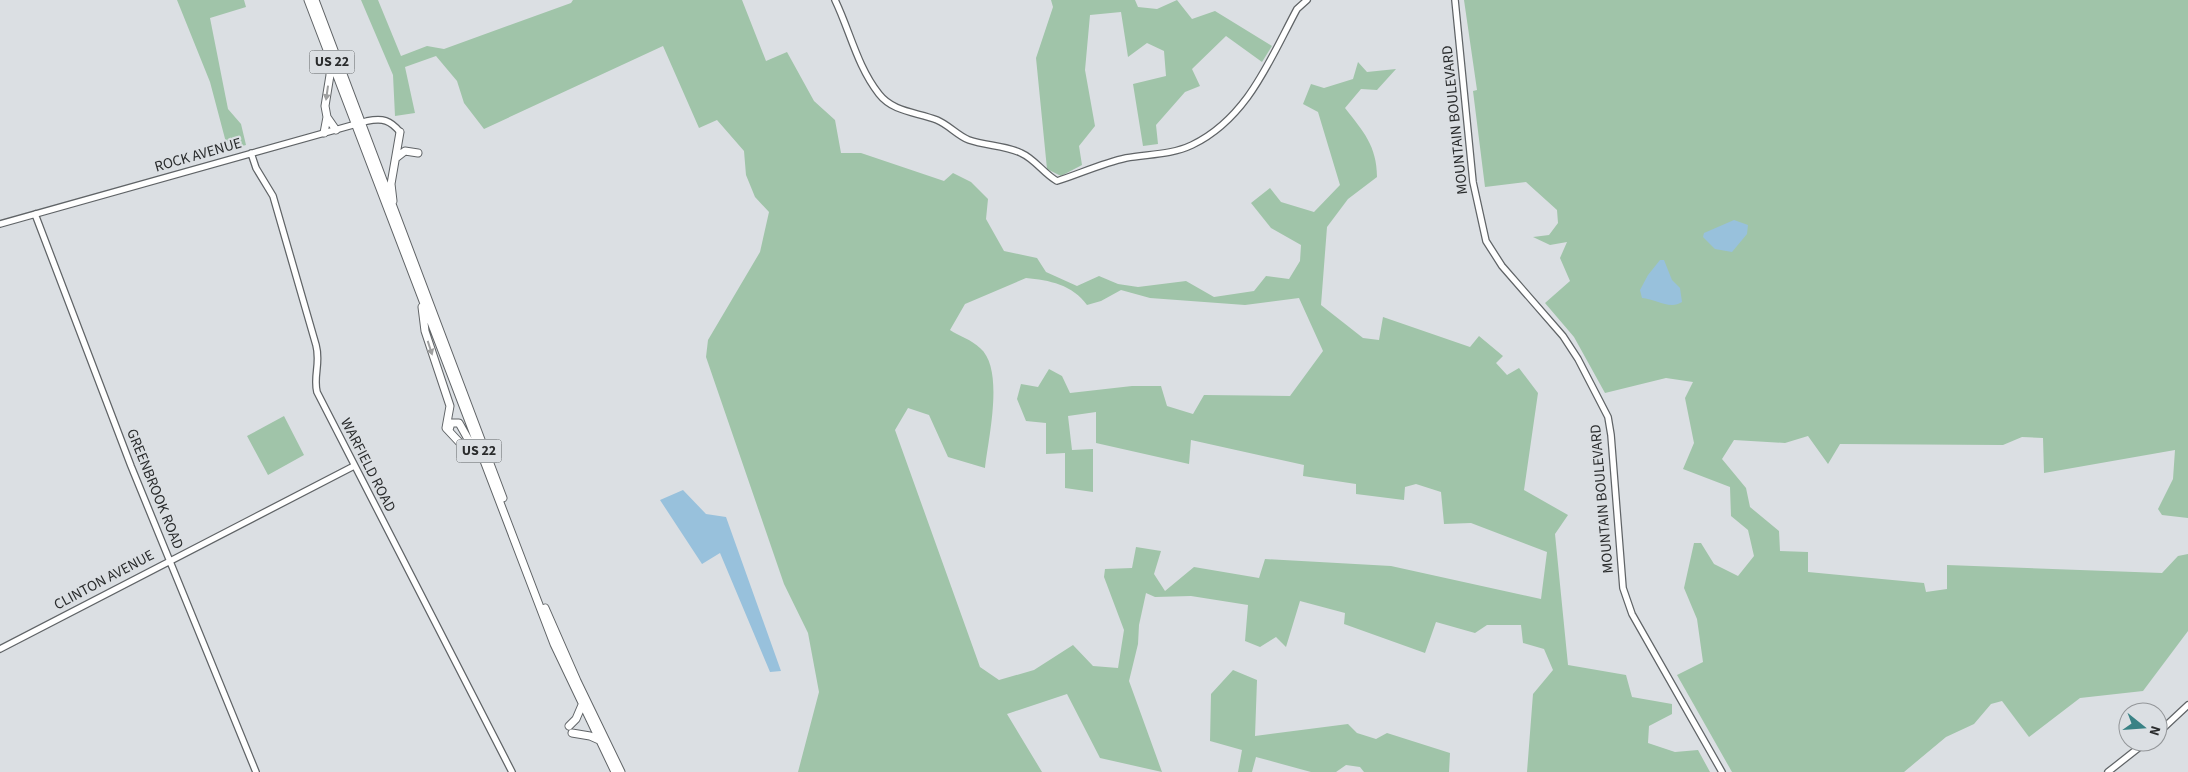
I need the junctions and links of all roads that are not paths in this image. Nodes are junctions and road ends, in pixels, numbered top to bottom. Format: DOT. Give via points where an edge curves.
graph roads {
  1 [pos="308,0"];
  2 [pos="315,0"];
  3 [pos="836,0"];
  4 [pos="1307,0"];
  5 [pos="1455,0"];
  6 [pos="329,53"];
  7 [pos="327,117"];
  8 [pos="359,124"];
  9 [pos="336,130"];
  10 [pos="400,132"];
  11 [pos="324,133"];
  12 [pos="418,153"];
  13 [pos="251,154"];
  14 [pos="395,161"];
  15 [pos="35,214"];
  16 [pos="395,214"];
  17 [pos="0,224"];
  18 [pos="422,300"];
  19 [pos="449,430"];
  20 [pos="460,443"];
  21 [pos="354,466"];
  22 [pos="488,474"];
  23 [pos="170,560"];
  24 [pos="0,649"];
  25 [pos="582,705"];
  26 [pos="2188,705"];
  27 [pos="2168,724"];
  28 [pos="599,740"];
  29 [pos="2133,752"];
  30 [pos="256,772"];
  31 [pos="512,772"];
  32 [pos="615,772"];
  33 [pos="621,772"];
  34 [pos="1722,772"];
  35 [pos="2108,772"];
  1 -- 6 [label="highway, US 22"];
  2 -- 8 [label="highway, US 22"];
  3 -- 4 [label="street" via="858,58 874,88 888,103 937,120 966,139 1019,152 1057,181 1125,158 1182,149 1217,130 1249,96 1297,8"];
  5 -- 34 [label="street, MOUNTAIN BOULEVARD" via="1473,182 1486,241 1502,266 1563,336 1608,417 1625,597"];
  6 -- 7 [label="highway, one-way"];
  6 -- 8 [label="highway, US 22"];
  7 -- 9 [label="highway"];
  7 -- 11 [label="highway"];
  8 -- 9 [label="street, ROCK AVENUE"];
  8 -- 10 [label="street, ROCK AVENUE" via="382,119 391,122"];
  8 -- 16 [label="highway, US 22"];
  8 -- 18 [label="highway, US 22"];
  9 -- 11 [label="street, ROCK AVENUE"];
  10 -- 14 [label="highway"];
  11 -- 13 [label="street, ROCK AVENUE"];
  12 -- 14 [label="highway" via="405,151"];
  13 -- 15 [label="street, ROCK AVENUE"];
  13 -- 21 [label="street, WARFIELD ROAD" via="273,196 318,355 318,392"];
  14 -- 16 [label="highway" via="391,184"];
  15 -- 17 [label="street, ROCK AVENUE"];
  15 -- 23 [label="street, GREENBROOK ROAD"];
  16 -- 33 [label="highway, US 22" via="537,589"];
  18 -- 19 [label="highway, one-way" via="425,331 450,406 446,423"];
  18 -- 22 [label="highway, US 22"];
  19 -- 20 [label="highway"];
  19 -- 22 [label="highway" via="451,422 459,423"];
  21 -- 23 [label="street, CLINTON AVENUE"];
  21 -- 31 [label="street, WARFIELD ROAD"];
  22 -- 25 [label="highway, US 22" via="554,644"];
  23 -- 24 [label="street, CLINTON AVENUE"];
  23 -- 30 [label="street, GREENBROOK ROAD"];
  25 -- 28 [label="highway, US 22"];
  25 -- 28 [label="highway" via="570,729"];
  26 -- 27 [label="street"];
  28 -- 32 [label="highway, US 22"];
  29 -- 35 [label="street"];
}
